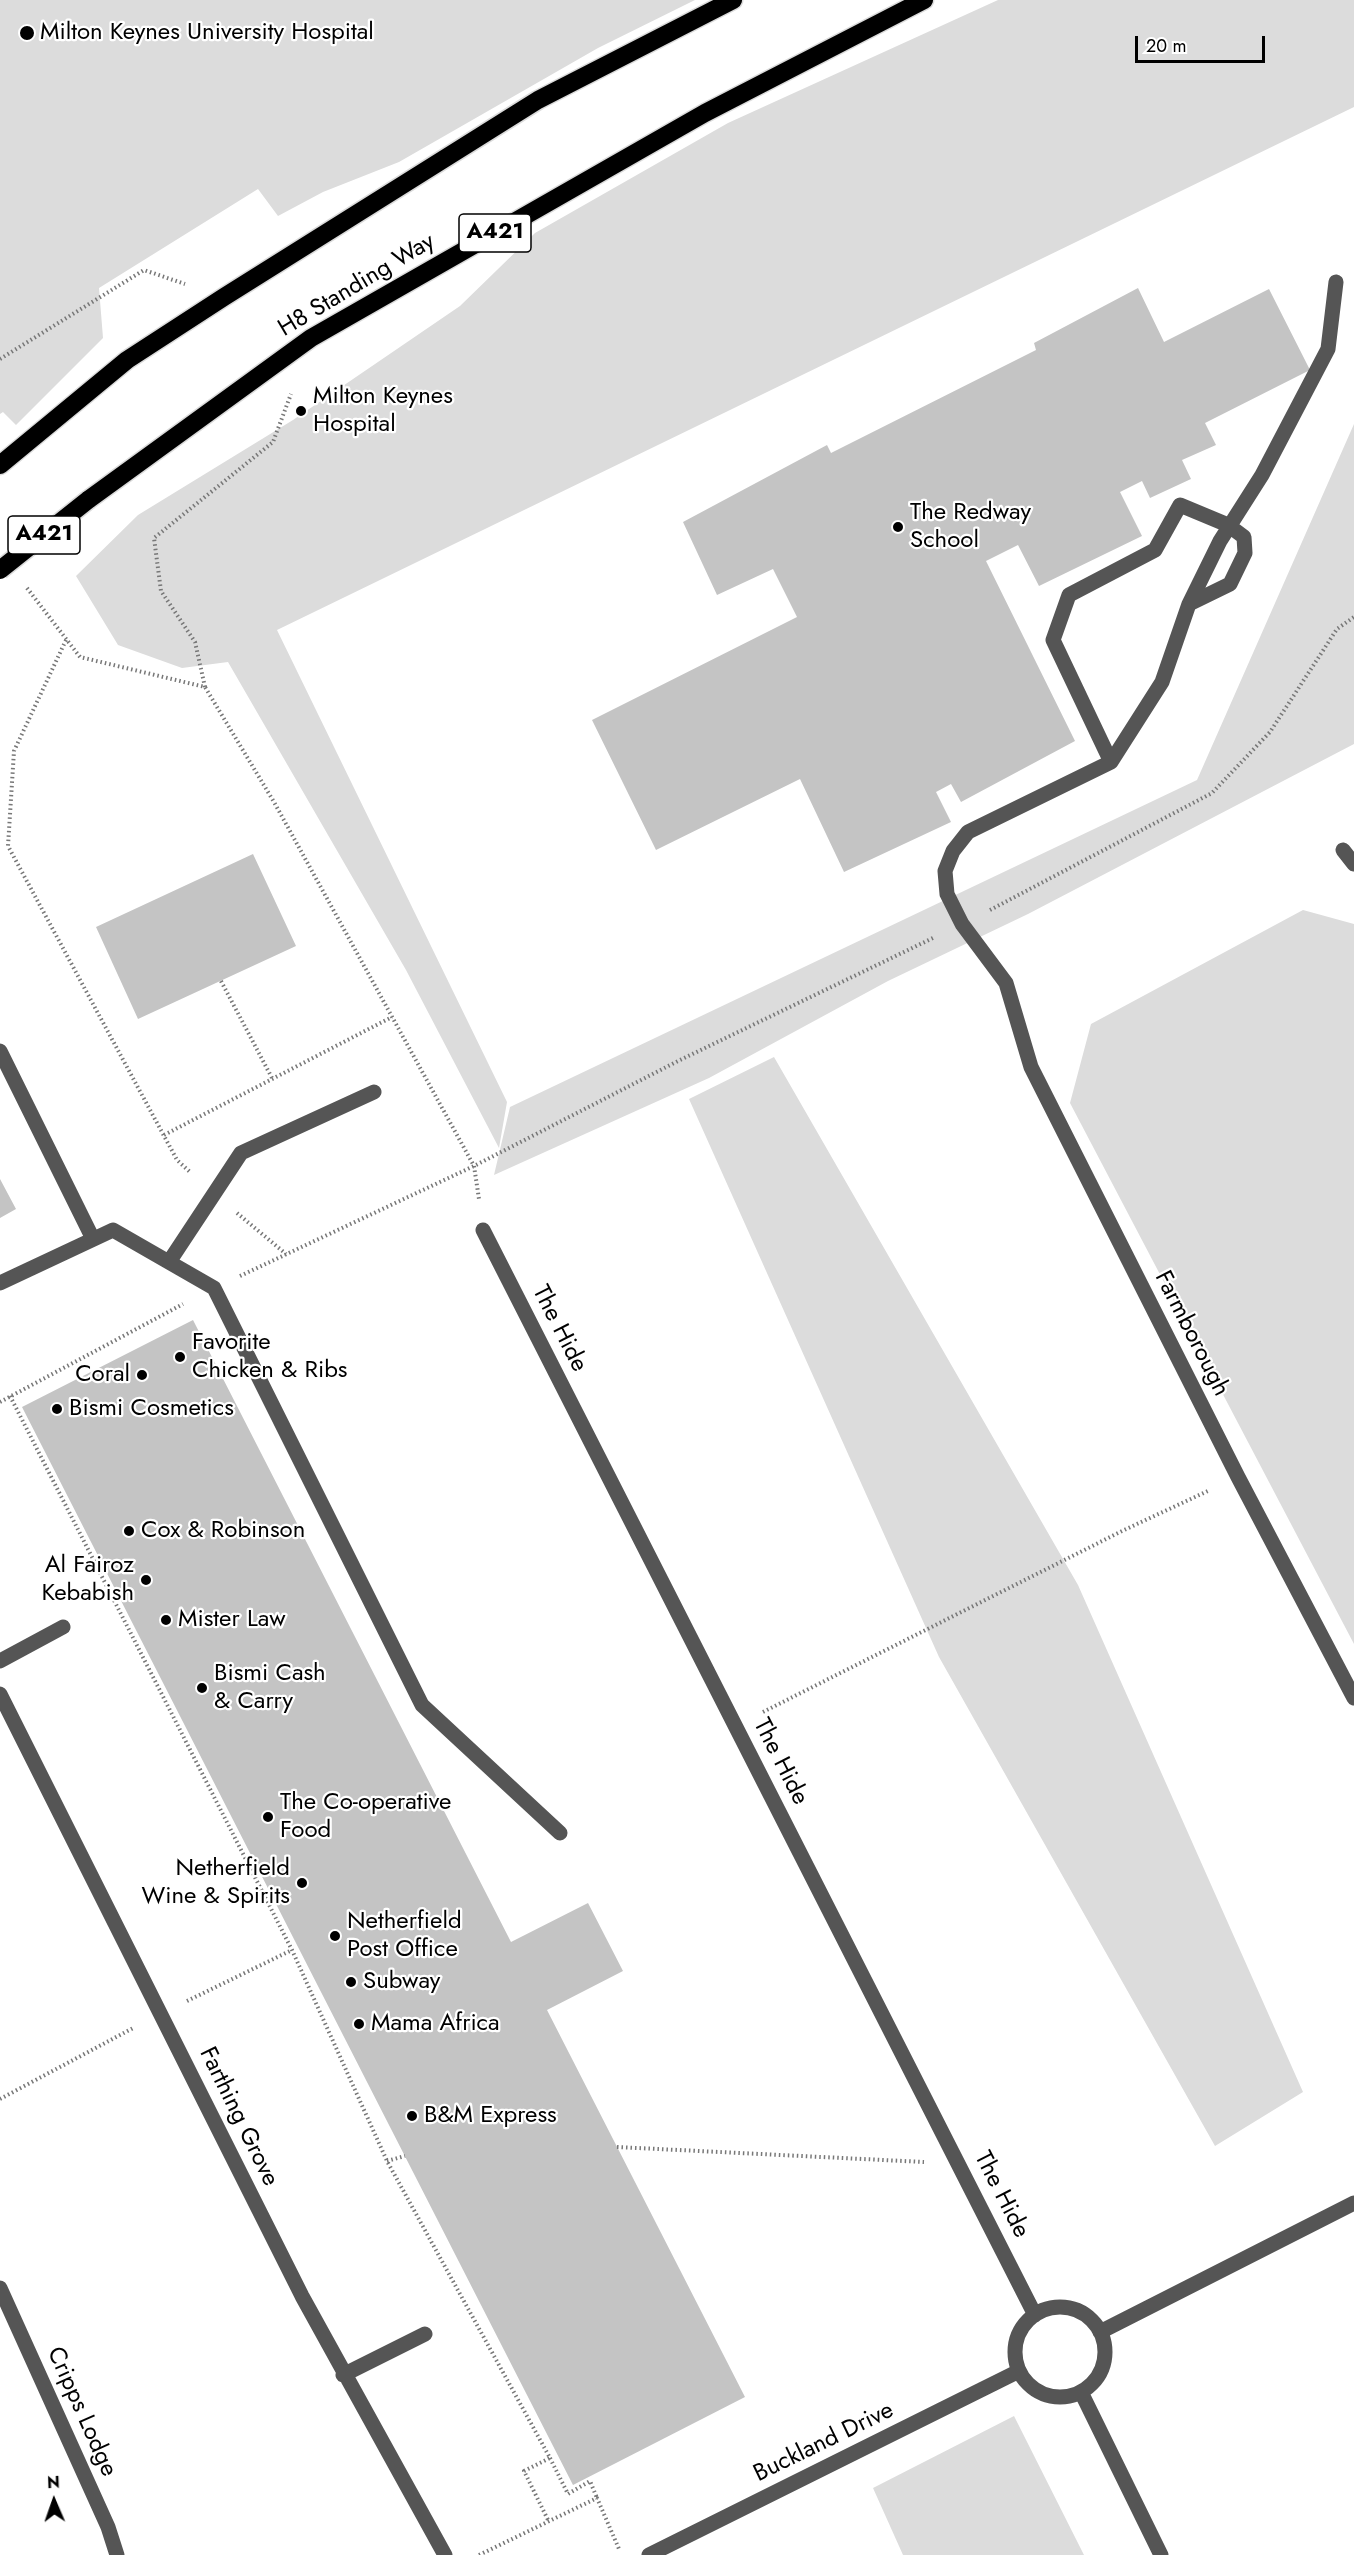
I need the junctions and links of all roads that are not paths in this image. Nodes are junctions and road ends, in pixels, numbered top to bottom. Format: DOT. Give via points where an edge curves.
graph roads {
  1 [pos="733,0"];
  2 [pos="924,0"];
  3 [pos="1336,282"];
  4 [pos="0,465"];
  5 [pos="1228,525"];
  6 [pos="0,570"];
  7 [pos="1189,604"];
  8 [pos="1111,762"];
  9 [pos="1343,850"];
  10 [pos="1354,864"];
  11 [pos="0,1051"];
  12 [pos="374,1092"];
  13 [pos="483,1230"];
  14 [pos="93,1239"];
  15 [pos="169,1262"];
  16 [pos="0,1283"];
  17 [pos="63,1627"];
  18 [pos="0,1660"];
  19 [pos="0,1694"];
  20 [pos="1354,1698"];
  21 [pos="560,1833"];
  22 [pos="1354,2204"];
  23 [pos="0,2288"];
  24 [pos="1035,2315"];
  25 [pos="1100,2332"];
  26 [pos="424,2334"];
  27 [pos="1019,2371"];
  28 [pos="343,2375"];
  29 [pos="1081,2392"];
  30 [pos="117,2555"];
  31 [pos="445,2555"];
  32 [pos="649,2555"];
  33 [pos="1161,2555"];
  1 -- 4 [label="highway" via="537,100 224,297 127,360"];
  2 -- 6 [label="highway, H8 Standing Way / A421, bridge" via="705,112 311,338 88,500"];
  3 -- 5 [label="street" via="1328,349 1262,475"];
  5 -- 7 [label="street"];
  5 -- 7 [label="street" via="1245,537 1239,571 1230,584"];
  5 -- 8 [label="street" via="1180,505 1155,550 1069,595 1053,640"];
  7 -- 8 [label="street" via="1162,682"];
  8 -- 20 [label="street, Farmborough" via="968,832 953,851 945,871 947,894 962,924 1006,983 1031,1067"];
  9 -- 10 [label="street"];
  11 -- 14 [label="street"];
  12 -- 15 [label="street" via="241,1153"];
  13 -- 24 [label="street, The Hide"];
  14 -- 15 [label="street" via="113,1230"];
  14 -- 16 [label="street"];
  15 -- 21 [label="street" via="214,1288 422,1705"];
  17 -- 18 [label="street"];
  19 -- 28 [label="street, Farthing Grove"];
  22 -- 25 [label="street"];
  23 -- 30 [label="street, Cripps Lodge"];
  24 -- 25 [label="street" via="1064,2308 1079,2312"];
  24 -- 27 [label="street" via="1026,2323 1015,2346"];
  25 -- 29 [label="street" via="1105,2345 1103,2366 1092,2384"];
  26 -- 28 [label="street"];
  27 -- 29 [label="street" via="1038,2392 1052,2397"];
  27 -- 32 [label="street, Buckland Drive"];
  28 -- 31 [label="street, Farthing Grove"];
  29 -- 33 [label="street"];
}
